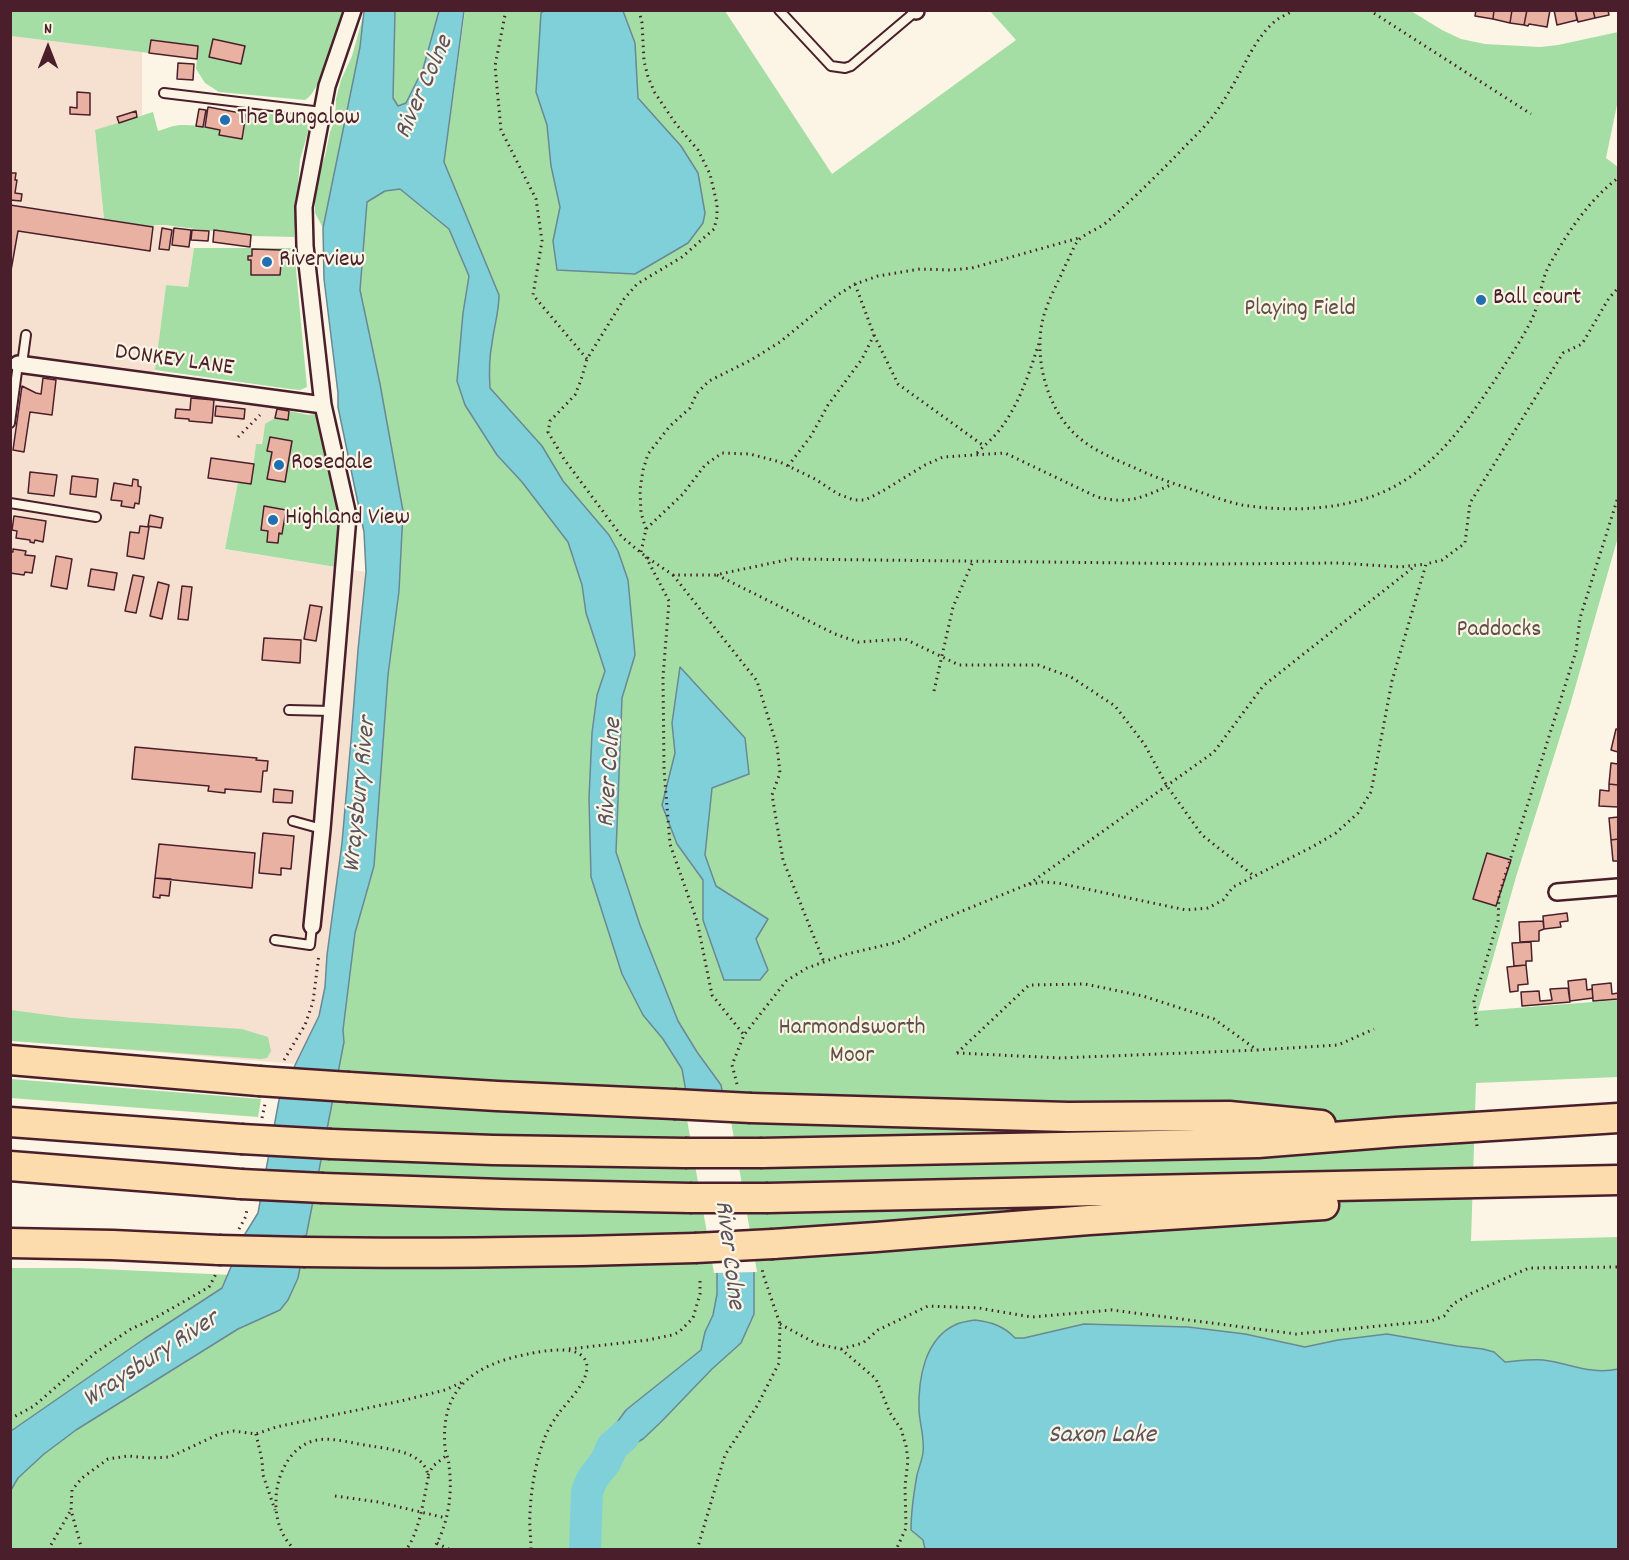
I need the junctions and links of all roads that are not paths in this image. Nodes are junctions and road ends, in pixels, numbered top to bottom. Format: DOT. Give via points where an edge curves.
graph roads {
  1 [pos="353,10"];
  2 [pos="779,10"];
  3 [pos="916,11"];
  4 [pos="164,93"];
  5 [pos="322,112"];
  6 [pos="26,335"];
  7 [pos="17,364"];
  8 [pos="323,405"];
  9 [pos="10,423"];
  10 [pos="10,503"];
  11 [pos="96,517"];
  12 [pos="289,710"];
  13 [pos="332,711"];
  14 [pos="292,820"];
  15 [pos="321,829"];
  16 [pos="1618,887"];
  17 [pos="1557,892"];
  18 [pos="312,926"];
  19 [pos="275,940"];
  20 [pos="10,1060"];
  21 [pos="1618,1118"];
  22 [pos="10,1122"];
  23 [pos="1396,1132"];
  24 [pos="10,1166"];
  25 [pos="1618,1180"];
  26 [pos="1466,1184"];
  27 [pos="10,1243"];
  1 -- 5 [label="street"];
  2 -- 3 [label="lane" via="831,66 845,68"];
  4 -- 5 [label="lane"];
  5 -- 8 [label="street" via="304,207"];
  6 -- 7 [label="lane"];
  7 -- 8 [label="street, DONKEY LANE"];
  7 -- 9 [label="lane"];
  8 -- 13 [label="street" via="348,516"];
  10 -- 11 [label="lane"];
  12 -- 13 [label="lane"];
  13 -- 15 [label="street"];
  14 -- 15 [label="lane"];
  15 -- 18 [label="street"];
  16 -- 17 [label="street"];
  18 -- 19 [label="lane" via="309,945"];
  20 -- 23 [label="highway, bridge" via="264,1089 349,1087 751,1108 1068,1117 1229,1116"];
  21 -- 23 [label="highway"];
  22 -- 23 [label="highway, bridge" via="251,1133 331,1144 762,1153 1258,1143"];
  24 -- 26 [label="highway, bridge" via="244,1194 323,1188 768,1198"];
  25 -- 26 [label="highway"];
  26 -- 27 [label="highway, bridge" via="1318,1206 695,1248 306,1252"];
}
